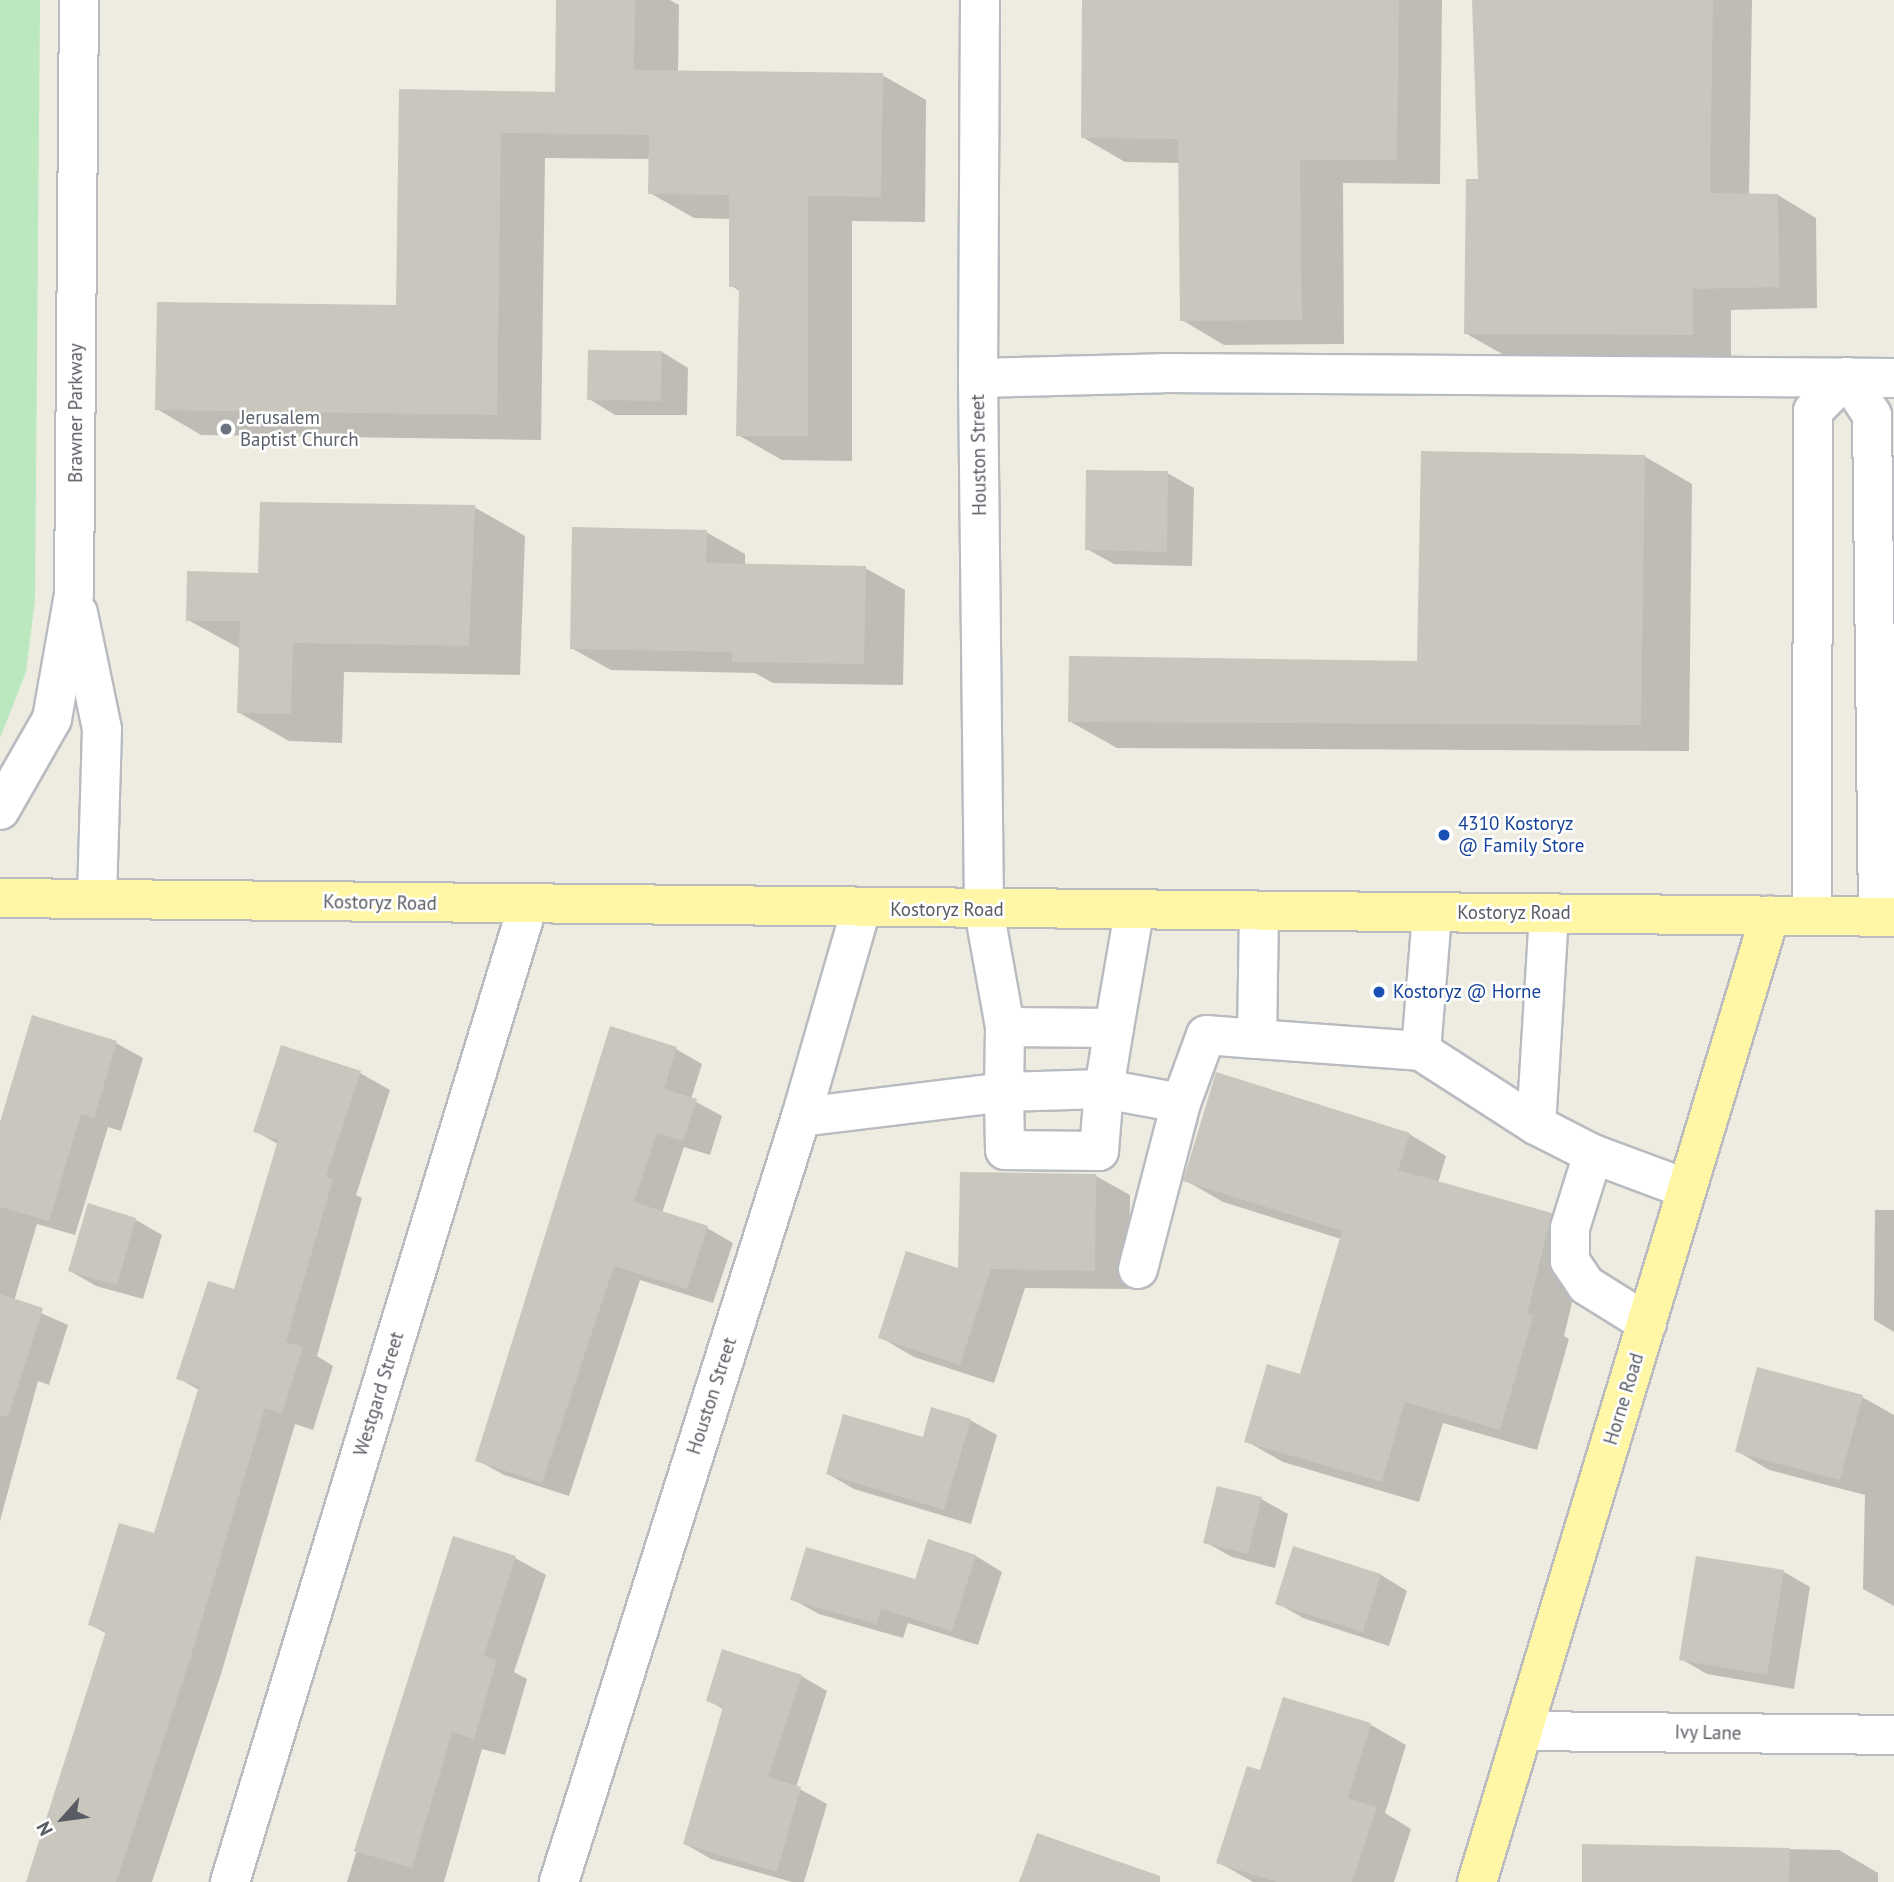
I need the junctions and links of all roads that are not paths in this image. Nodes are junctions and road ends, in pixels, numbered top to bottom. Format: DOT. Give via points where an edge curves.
graph roads {
  1 [pos="79,0"];
  2 [pos="980,0"];
  3 [pos="1847,377"];
  4 [pos="978,378"];
  5 [pos="1894,378"];
  6 [pos="74,594"];
  7 [pos="0,810"];
  8 [pos="0,898"];
  9 [pos="97,898"];
  10 [pos="528,905"];
  11 [pos="861,909"];
  12 [pos="984,910"];
  13 [pos="1134,912"];
  14 [pos="1259,912"];
  15 [pos="1432,913"];
  16 [pos="1549,914"];
  17 [pos="1770,915"];
  18 [pos="1812,916"];
  19 [pos="1886,917"];
  20 [pos="1005,1027"];
  21 [pos="1114,1028"];
  22 [pos="1257,1038"];
  23 [pos="1421,1051"];
  24 [pos="1104,1089"];
  25 [pos="1004,1092"];
  26 [pos="1181,1103"];
  27 [pos="800,1116"];
  28 [pos="1536,1125"];
  29 [pos="1593,1154"];
  30 [pos="1688,1189"];
  31 [pos="1138,1269"];
  32 [pos="1647,1323"];
  33 [pos="1523,1731"];
  34 [pos="1894,1735"];
  35 [pos="230,1882"];
  36 [pos="559,1882"];
  37 [pos="1477,1882"];
  1 -- 6 [label="street, Brawner Parkway"];
  2 -- 4 [label="street, Houston Street"];
  3 -- 4 [label="street" via="1163,373"];
  3 -- 5 [label="street"];
  3 -- 18 [label="street" via="1813,411"];
  3 -- 19 [label="street" via="1872,415"];
  4 -- 12 [label="street, Houston Street"];
  6 -- 7 [label="street, Brawner Parkway" via="52,719"];
  6 -- 9 [label="street" via="102,729"];
  8 -- 9 [label="main road, Kostoryz Road"];
  9 -- 10 [label="main road, Kostoryz Road"];
  10 -- 11 [label="main road, Kostoryz Road"];
  10 -- 35 [label="street, Westgard Street"];
  11 -- 12 [label="main road, Kostoryz Road"];
  11 -- 27 [label="street, Houston Street"];
  12 -- 13 [label="main road, Kostoryz Road"];
  12 -- 20 [label="street, Houston Street"];
  13 -- 14 [label="main road, Kostoryz Road"];
  13 -- 21 [label="street"];
  14 -- 15 [label="main road, Kostoryz Road"];
  14 -- 22 [label="street"];
  15 -- 16 [label="main road, Kostoryz Road"];
  15 -- 23 [label="street"];
  16 -- 17 [label="main road, Kostoryz Road"];
  16 -- 28 [label="street"];
  17 -- 18 [label="main road, Kostoryz Road"];
  17 -- 30 [label="main road, Horne Road"];
  18 -- 19 [label="main road, Kostoryz Road"];
  20 -- 21 [label="street"];
  20 -- 25 [label="street, Houston Street"];
  21 -- 24 [label="street"];
  22 -- 23 [label="street"];
  22 -- 26 [label="street" via="1206,1035"];
  23 -- 28 [label="street"];
  24 -- 25 [label="street"];
  24 -- 25 [label="street, Houston Street" via="1098,1151 1005,1150"];
  24 -- 26 [label="street"];
  25 -- 27 [label="street"];
  26 -- 31 [label="street"];
  27 -- 36 [label="street, Houston Street"];
  28 -- 29 [label="street"];
  29 -- 30 [label="street"];
  29 -- 32 [label="street" via="1570,1228 1570,1261 1586,1285"];
  30 -- 32 [label="main road, Horne Road"];
  32 -- 33 [label="main road, Horne Road"];
  33 -- 34 [label="street, Ivy Lane"];
  33 -- 37 [label="main road, Horne Road"];
}
